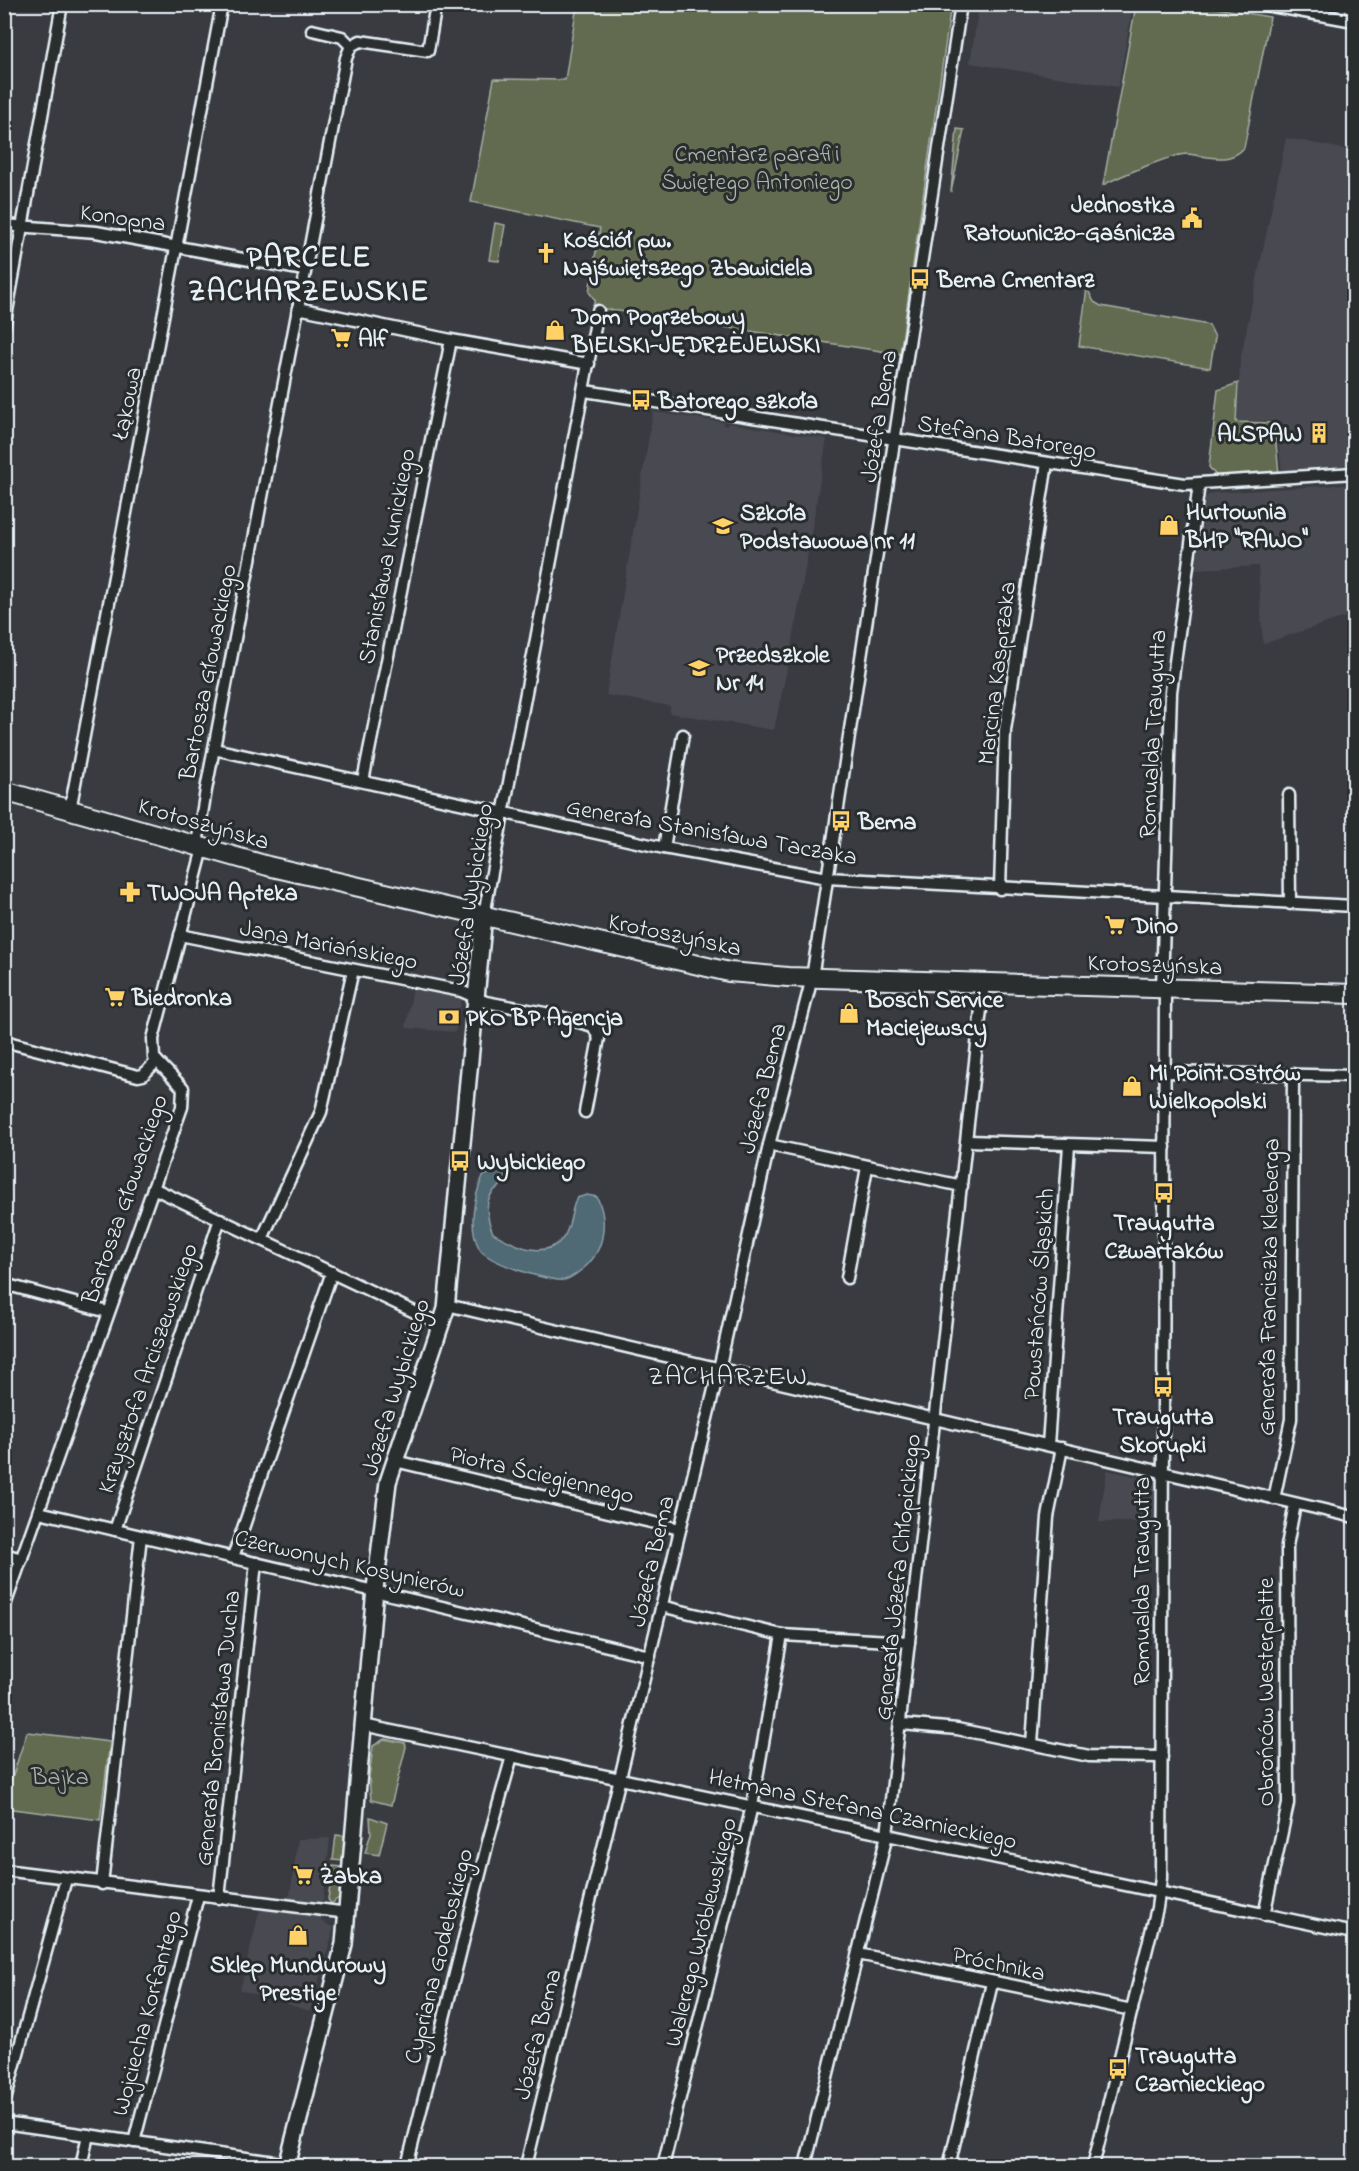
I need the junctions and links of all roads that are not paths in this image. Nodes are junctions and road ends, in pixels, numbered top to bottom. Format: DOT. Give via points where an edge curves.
graph roads {
  1 [pos="62,4"];
  2 [pos="222,4"];
  3 [pos="436,4"];
  4 [pos="961,4"];
  5 [pos="1260,4"];
  6 [pos="1354,21"];
  7 [pos="312,30"];
  8 [pos="351,46"];
  9 [pos="4,225"];
  10 [pos="22,226"];
  11 [pos="178,246"];
  12 [pos="304,270"];
  13 [pos="298,308"];
  14 [pos="598,311"];
  15 [pos="4,328"];
  16 [pos="451,340"];
  17 [pos="589,364"];
  18 [pos="585,391"];
  19 [pos="896,440"];
  20 [pos="1047,463"];
  21 [pos="1354,473"];
  22 [pos="1199,484"];
  23 [pos="683,735"];
  24 [pos="214,749"];
  25 [pos="363,781"];
  26 [pos="4,791"];
  27 [pos="1289,795"];
  28 [pos="70,810"];
  29 [pos="505,813"];
  30 [pos="198,847"];
  31 [pos="664,848"];
  32 [pos="827,878"];
  33 [pos="1000,889"];
  34 [pos="1164,897"];
  35 [pos="1290,904"];
  36 [pos="1354,906"];
  37 [pos="484,915"];
  38 [pos="180,935"];
  39 [pos="353,970"];
  40 [pos="812,978"];
  41 [pos="984,983"];
  42 [pos="1163,988"];
  43 [pos="1354,994"];
  44 [pos="476,998"];
  45 [pos="4,1041"];
  46 [pos="156,1061"];
  47 [pos="1165,1072"];
  48 [pos="1293,1074"];
  49 [pos="1354,1076"];
  50 [pos="585,1112"];
  51 [pos="968,1141"];
  52 [pos="769,1145"];
  53 [pos="1069,1145"];
  54 [pos="1165,1147"];
  55 [pos="867,1167"];
  56 [pos="962,1186"];
  57 [pos="153,1188"];
  58 [pos="220,1219"];
  59 [pos="262,1239"];
  60 [pos="332,1272"];
  61 [pos="847,1278"];
  62 [pos="4,1284"];
  63 [pos="447,1305"];
  64 [pos="108,1312"];
  65 [pos="442,1325"];
  66 [pos="719,1369"];
  67 [pos="936,1420"];
  68 [pos="1048,1446"];
  69 [pos="1062,1448"];
  70 [pos="394,1461"];
  71 [pos="1163,1473"];
  72 [pos="1274,1499"];
  73 [pos="1295,1504"];
  74 [pos="39,1512"];
  75 [pos="1354,1517"];
  76 [pos="680,1529"];
  77 [pos="115,1530"];
  78 [pos="141,1536"];
  79 [pos="4,1554"];
  80 [pos="233,1557"];
  81 [pos="22,1559"];
  82 [pos="256,1563"];
  83 [pos="375,1589"];
  84 [pos="661,1606"];
  85 [pos="4,1608"];
  86 [pos="782,1635"];
  87 [pos="909,1642"];
  88 [pos="650,1656"];
  89 [pos="902,1724"];
  90 [pos="363,1725"];
  91 [pos="1032,1744"];
  92 [pos="512,1756"];
  93 [pos="1162,1757"];
  94 [pos="621,1779"];
  95 [pos="752,1806"];
  96 [pos="887,1835"];
  97 [pos="4,1870"];
  98 [pos="66,1879"];
  99 [pos="102,1884"];
  100 [pos="1160,1892"];
  101 [pos="198,1896"];
  102 [pos="219,1898"];
  103 [pos="348,1913"];
  104 [pos="1264,1915"];
  105 [pos="1354,1933"];
  106 [pos="858,1953"];
  107 [pos="992,1983"];
  108 [pos="1132,2010"];
  109 [pos="4,2104"];
  110 [pos="4,2123"];
  111 [pos="88,2135"];
  112 [pos="134,2142"];
  113 [pos="81,2166"];
  114 [pos="293,2166"];
  115 [pos="407,2166"];
  116 [pos="526,2166"];
  117 [pos="663,2166"];
  118 [pos="805,2166"];
  119 [pos="950,2166"];
  120 [pos="1093,2166"];
  1 -- 10 [label="street"];
  2 -- 11 [label="street, Łąkowa"];
  3 -- 8 [label="street" via="428,51 360,41"];
  4 -- 19 [label="street, Józefa Bema"];
  5 -- 6 [label="street"];
  7 -- 8 [label="street" via="342,37"];
  8 -- 12 [label="street, Bartosza Głowackiego"];
  9 -- 10 [label="street, Konopna"];
  10 -- 11 [label="street, Konopna" via="96,232"];
  10 -- 15 [label="street"];
  11 -- 12 [label="street, Konopna"];
  11 -- 28 [label="street, Łąkowa"];
  12 -- 13 [label="street, Bartosza Głowackiego"];
  13 -- 16 [label="street"];
  13 -- 24 [label="street, Bartosza Głowackiego"];
  14 -- 17 [label="street, Józefa Wybickiego"];
  16 -- 17 [label="street"];
  16 -- 25 [label="street, Stanisława Kunickiego"];
  17 -- 18 [label="street, Józefa Wybickiego"];
  18 -- 19 [label="street, Stefana Batorego"];
  18 -- 29 [label="street, Józefa Wybickiego"];
  19 -- 20 [label="street, Stefana Batorego"];
  19 -- 32 [label="street, Józefa Bema"];
  20 -- 22 [label="street, Stefana Batorego"];
  20 -- 33 [label="street, Marcina Kasprzaka" via="1005,730"];
  21 -- 22 [label="street, Stefana Batorego"];
  22 -- 34 [label="street, Romualda Traugutta" via="1173,665"];
  23 -- 31 [label="street"];
  24 -- 25 [label="street, Generała Stanisława Taczaka"];
  24 -- 30 [label="street, Bartosza Głowackiego"];
  25 -- 29 [label="street, Generała Stanisława Taczaka"];
  26 -- 28 [label="main road, Krotoszyńska"];
  27 -- 35 [label="street"];
  28 -- 30 [label="main road, Krotoszyńska"];
  29 -- 31 [label="street, Generała Stanisława Taczaka"];
  29 -- 37 [label="street, Józefa Wybickiego"];
  30 -- 37 [label="main road, Krotoszyńska"];
  30 -- 38 [label="street, Bartosza Głowackiego" via="201,856"];
  31 -- 32 [label="street, Generała Stanisława Taczaka"];
  32 -- 33 [label="street, Generała Stanisława Taczaka"];
  32 -- 40 [label="street, Józefa Bema"];
  33 -- 34 [label="street, Generała Stanisława Taczaka"];
  34 -- 35 [label="street, Generała Stanisława Taczaka"];
  34 -- 42 [label="street, Romualda Traugutta"];
  35 -- 36 [label="street, Generała Stanisława Taczaka"];
  37 -- 40 [label="main road, Krotoszyńska" via="729,972"];
  37 -- 44 [label="street, Józefa Wybickiego"];
  38 -- 39 [label="street, Jana Mariańskiego"];
  38 -- 46 [label="street, Bartosza Głowackiego" via="153,1039"];
  39 -- 44 [label="street, Jana Mariańskiego" via="461,991"];
  39 -- 59 [label="street" via="321,1112"];
  40 -- 41 [label="main road, Krotoszyńska"];
  40 -- 52 [label="street, Józefa Bema"];
  41 -- 42 [label="main road, Krotoszyńska"];
  41 -- 51 [label="street, Generała Józefa Chłopickiego"];
  42 -- 43 [label="main road, Krotoszyńska"];
  42 -- 47 [label="street, Romualda Traugutta"];
  44 -- 50 [label="street, Jana Mariańskiego" via="593,1026 599,1038"];
  44 -- 63 [label="street, Józefa Wybickiego"];
  45 -- 46 [label="street" via="138,1076"];
  46 -- 57 [label="street, Bartosza Głowackiego" via="180,1084 183,1102"];
  47 -- 48 [label="street"];
  47 -- 54 [label="street, Romualda Traugutta"];
  48 -- 49 [label="street"];
  48 -- 72 [label="street, Generała Franciszka Kleeberga" via="1291,1419"];
  51 -- 53 [label="street"];
  51 -- 56 [label="street, Generała Józefa Chłopickiego"];
  52 -- 55 [label="street"];
  52 -- 66 [label="street, Józefa Bema"];
  53 -- 54 [label="street"];
  53 -- 68 [label="street, Powstańców Śląskich"];
  54 -- 71 [label="street, Romualda Traugutta"];
  55 -- 56 [label="street"];
  55 -- 61 [label="street"];
  56 -- 67 [label="street, Generała Józefa Chłopickiego"];
  57 -- 58 [label="street"];
  57 -- 64 [label="street, Bartosza Głowackiego"];
  58 -- 59 [label="street"];
  58 -- 77 [label="street, Krzysztofa Arciszewskiego"];
  59 -- 60 [label="street"];
  60 -- 65 [label="street"];
  60 -- 80 [label="street"];
  62 -- 64 [label="street"];
  63 -- 65 [label="street, Józefa Wybickiego"];
  63 -- 66 [label="street"];
  64 -- 74 [label="street, Bartosza Głowackiego"];
  65 -- 70 [label="street, Józefa Wybickiego"];
  66 -- 67 [label="street"];
  66 -- 76 [label="street, Józefa Bema"];
  67 -- 68 [label="street"];
  67 -- 87 [label="street, Generała Józefa Chłopickiego"];
  68 -- 69 [label="street"];
  69 -- 71 [label="street"];
  69 -- 91 [label="street" via="1048,1517"];
  70 -- 76 [label="street, Piotra Ściegiennego"];
  70 -- 83 [label="street, Józefa Wybickiego" via="384,1502"];
  71 -- 72 [label="street"];
  71 -- 93 [label="street, Romualda Traugutta"];
  72 -- 73 [label="street"];
  73 -- 75 [label="street"];
  73 -- 104 [label="street, Obrońców Westerplatte" via="1287,1546 1288,1804"];
  74 -- 77 [label="street, Czerwonych Kosynierów"];
  74 -- 81 [label="street, Bartosza Głowackiego"];
  76 -- 84 [label="street, Józefa Bema"];
  77 -- 78 [label="street, Czerwonych Kosynierów"];
  78 -- 80 [label="street, Czerwonych Kosynierów"];
  78 -- 99 [label="street"];
  79 -- 81 [label="street"];
  80 -- 82 [label="street, Czerwonych Kosynierów"];
  81 -- 85 [label="street, Bartosza Głowackiego"];
  82 -- 83 [label="street, Czerwonych Kosynierów"];
  82 -- 102 [label="street, Generała Bronisława Ducha"];
  83 -- 88 [label="street, Czerwonych Kosynierów"];
  83 -- 90 [label="street, Józefa Wybickiego"];
  84 -- 86 [label="street"];
  84 -- 88 [label="street, Józefa Bema"];
  86 -- 87 [label="street"];
  86 -- 95 [label="street, Walerego Wróblewskiego"];
  87 -- 89 [label="street, Generała Józefa Chłopickiego"];
  88 -- 94 [label="street, Józefa Bema"];
  89 -- 91 [label="street" via="957,1729"];
  89 -- 96 [label="street, Generała Józefa Chłopickiego"];
  90 -- 92 [label="street, Hetmana Stefana Czarnieckiego"];
  90 -- 103 [label="street, Józefa Wybickiego"];
  91 -- 93 [label="street" via="1089,1755"];
  92 -- 94 [label="street, Hetmana Stefana Czarnieckiego"];
  92 -- 115 [label="street, Cypriana Godebskiego"];
  93 -- 100 [label="street, Romualda Traugutta"];
  94 -- 95 [label="street, Hetmana Stefana Czarnieckiego"];
  94 -- 116 [label="street, Józefa Bema"];
  95 -- 96 [label="street, Hetmana Stefana Czarnieckiego"];
  95 -- 117 [label="street, Walerego Wróblewskiego"];
  96 -- 100 [label="street, Hetmana Stefana Czarnieckiego"];
  96 -- 106 [label="street, Generała Józefa Chłopickiego"];
  97 -- 98 [label="street"];
  98 -- 99 [label="street"];
  98 -- 109 [label="street"];
  99 -- 101 [label="street"];
  100 -- 104 [label="street, Hetmana Stefana Czarnieckiego"];
  100 -- 108 [label="street, Romualda Traugutta"];
  101 -- 102 [label="street"];
  101 -- 112 [label="street, Wojciecha Korfantego"];
  102 -- 103 [label="street"];
  103 -- 114 [label="street, Józefa Wybickiego"];
  104 -- 105 [label="street, Hetmana Stefana Czarnieckiego"];
  106 -- 107 [label="street, Próchnika"];
  106 -- 118 [label="street, Generała Józefa Chłopickiego"];
  107 -- 108 [label="street, Próchnika"];
  107 -- 119 [label="street"];
  108 -- 120 [label="street, Romualda Traugutta"];
  110 -- 111 [label="street"];
  111 -- 112 [label="street"];
  111 -- 113 [label="street"];
  112 -- 114 [label="street"];
}
